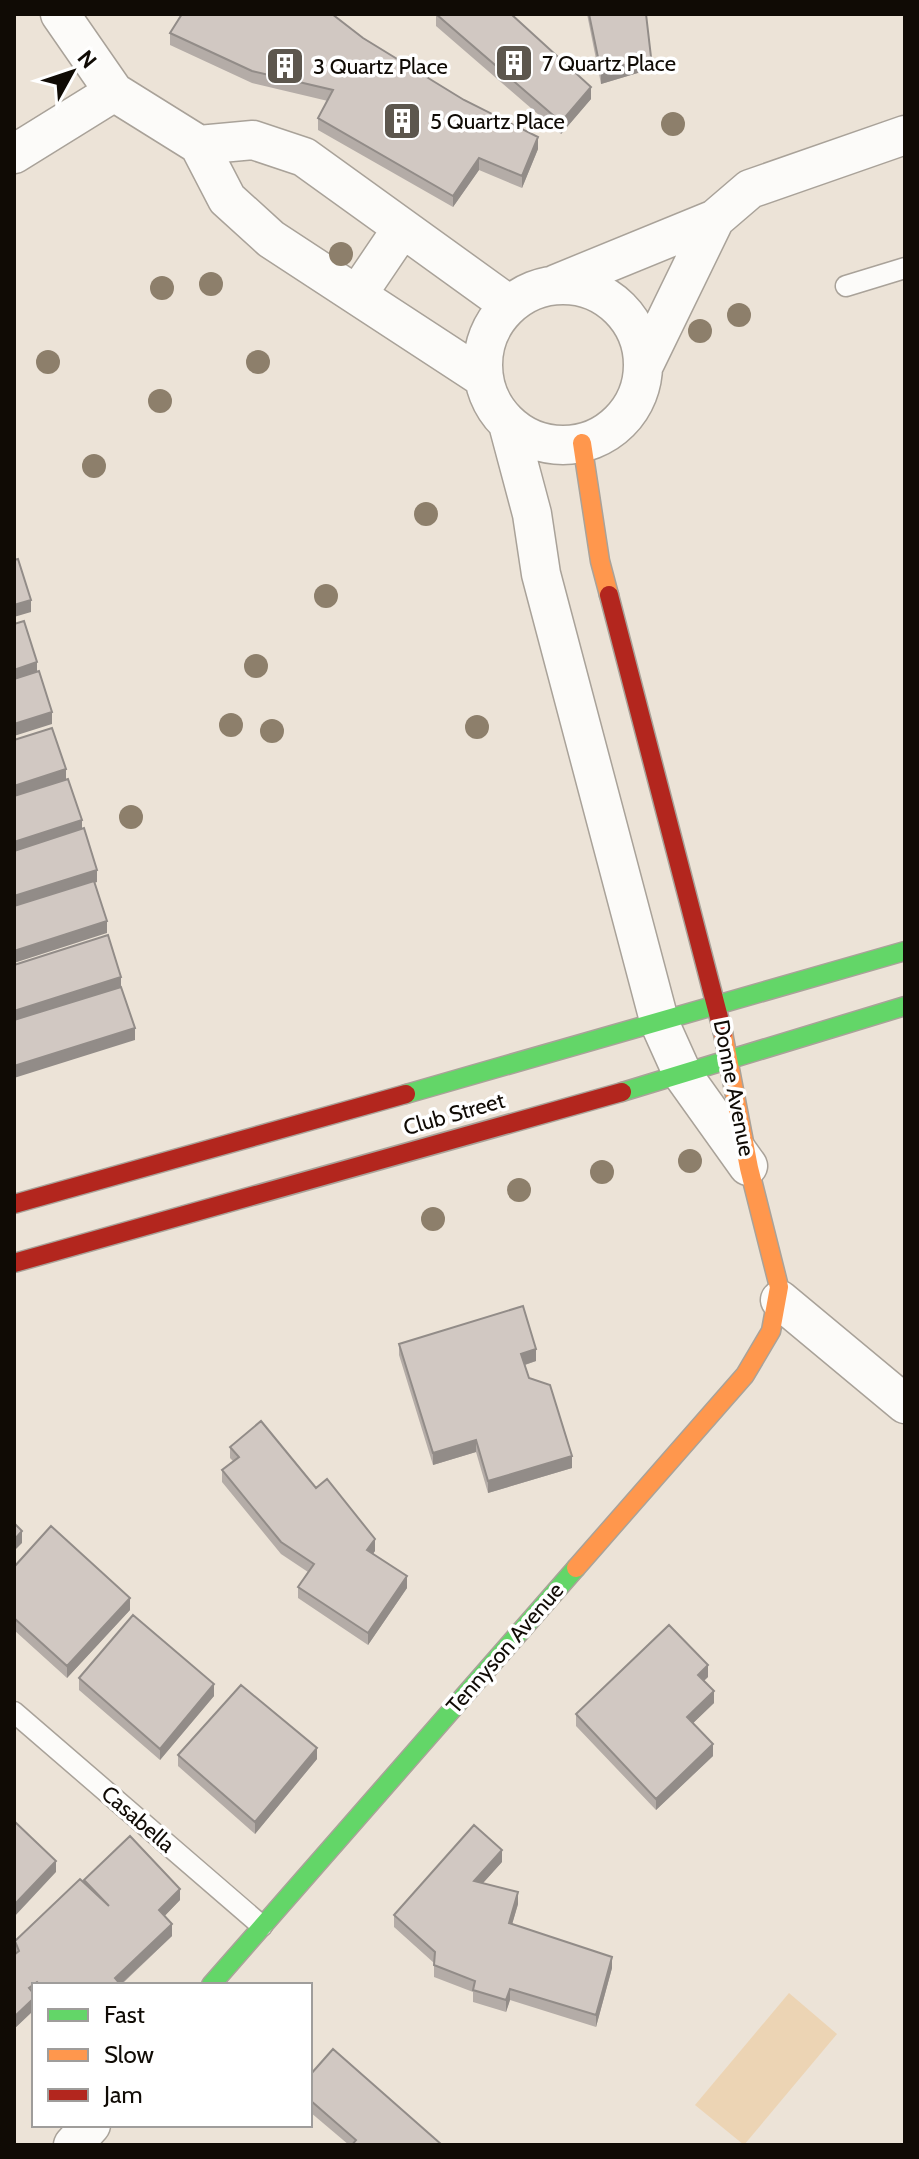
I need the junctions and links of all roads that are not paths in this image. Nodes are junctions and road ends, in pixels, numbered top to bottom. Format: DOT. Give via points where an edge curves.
graph roads {
  1 [pos="60,14"];
  2 [pos="114,92"];
  3 [pos="902,137"];
  4 [pos="199,145"];
  5 [pos="14,154"];
  6 [pos="715,219"];
  7 [pos="401,230"];
  8 [pos="905,268"];
  9 [pos="556,284"];
  10 [pos="846,286"];
  11 [pos="357,295"];
  12 [pos="508,304"];
  13 [pos="644,365"];
  14 [pos="482,377"];
  15 [pos="508,424"];
  16 [pos="582,443"];
  17 [pos="905,951"];
  18 [pos="905,1006"];
  19 [pos="718,1007"];
  20 [pos="660,1024"];
  21 [pos="727,1062"];
  22 [pos="683,1075"];
  23 [pos="749,1168"];
  24 [pos="14,1204"];
  25 [pos="14,1263"];
  26 [pos="780,1300"];
  27 [pos="905,1404"];
  28 [pos="14,1712"];
  29 [pos="262,1926"];
  30 [pos="213,1983"];
  31 [pos="89,2127"];
  32 [pos="73,2145"];
  1 -- 2 [label="street"];
  2 -- 4 [label="street"];
  2 -- 5 [label="street"];
  3 -- 6 [label="street" via="750,189"];
  4 -- 7 [label="street" via="253,140 304,157"];
  4 -- 11 [label="street" via="227,199 271,239"];
  6 -- 9 [label="street"];
  6 -- 13 [label="street"];
  7 -- 11 [label="street"];
  7 -- 12 [label="street"];
  8 -- 10 [label="lane"];
  9 -- 12 [label="street" via="530,290"];
  9 -- 13 [label="street" via="583,286 607,297 627,315 640,339"];
  11 -- 14 [label="street"];
  12 -- 14 [label="street" via="492,325 483,350"];
  13 -- 16 [label="street" via="640,391 626,415 607,433"];
  14 -- 15 [label="street"];
  15 -- 16 [label="street" via="530,439"];
  15 -- 20 [label="street, Donne Avenue" via="532,514 541,574"];
  16 -- 19 [label="main road, Donne Avenue" via="600,561"];
  17 -- 19 [label="main road, Club Street"];
  18 -- 21 [label="main road, Club Street"];
  19 -- 20 [label="main road, Club Street"];
  19 -- 21 [label="main road, Donne Avenue"];
  20 -- 22 [label="street, Donne Avenue"];
  20 -- 24 [label="main road, Club Street"];
  21 -- 22 [label="main road, Club Street"];
  21 -- 23 [label="main road, Donne Avenue"];
  22 -- 23 [label="street, Donne Avenue"];
  22 -- 25 [label="main road, Club Street"];
  23 -- 26 [label="main road, Donne Avenue"];
  26 -- 27 [label="street"];
  26 -- 29 [label="main road, Tennyson Avenue" via="771,1331 745,1375"];
  28 -- 29 [label="lane, Casabella"];
  29 -- 30 [label="main road, Tennyson Avenue"];
  31 -- 32 [label="street"];
}
